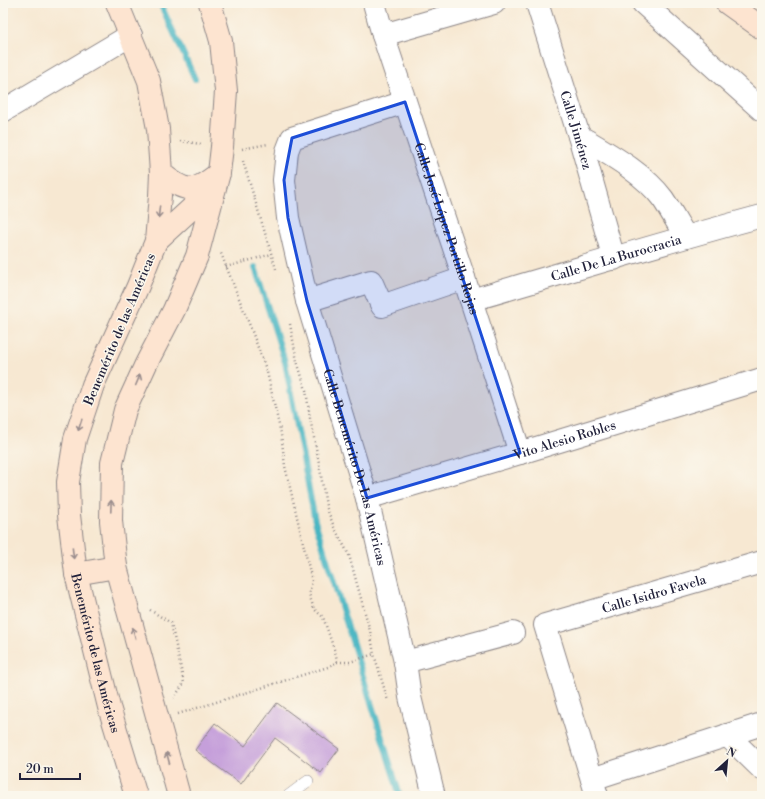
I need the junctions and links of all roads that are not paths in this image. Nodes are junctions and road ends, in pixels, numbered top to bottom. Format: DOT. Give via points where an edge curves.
graph roads {
  1 [pos="117,3"];
  2 [pos="210,3"];
  3 [pos="374,3"];
  4 [pos="494,3"];
  5 [pos="536,3"];
  6 [pos="643,3"];
  7 [pos="727,3"];
  8 [pos="762,28"];
  9 [pos="131,35"];
  10 [pos="383,35"];
  11 [pos="405,102"];
  12 [pos="762,110"];
  13 [pos="3,111"];
  14 [pos="579,136"];
  15 [pos="161,173"];
  16 [pos="219,173"];
  17 [pos="213,195"];
  18 [pos="762,216"];
  19 [pos="686,237"];
  20 [pos="156,241"];
  21 [pos="614,259"];
  22 [pos="464,278"];
  23 [pos="471,300"];
  24 [pos="307,301"];
  25 [pos="762,379"];
  26 [pos="520,453"];
  27 [pos="367,498"];
  28 [pos="762,562"];
  29 [pos="116,566"];
  30 [pos="76,574"];
  31 [pos="513,633"];
  32 [pos="405,662"];
  33 [pos="762,724"];
  34 [pos="726,735"];
  35 [pos="762,769"];
  36 [pos="308,782"];
  37 [pos="594,788"];
  38 [pos="136,796"];
  39 [pos="179,796"];
  40 [pos="288,796"];
  41 [pos="434,796"];
  1 -- 9 [label="street, Benemérito de las Américas"];
  2 -- 16 [label="street" via="221,41 226,91"];
  3 -- 10 [label="street, Calle José López Portillo Rojas"];
  4 -- 10 [label="street"];
  5 -- 14 [label="street, Calle Jiménez"];
  6 -- 12 [label="street"];
  7 -- 8 [label="street"];
  9 -- 13 [label="street"];
  9 -- 15 [label="street, Benemérito de las Américas" via="149,81 158,129"];
  10 -- 11 [label="street, Calle José López Portillo Rojas"];
  11 -- 22 [label="street, Calle José López Portillo Rojas"];
  11 -- 24 [label="street, Calle Benemérito De Las Américas" via="292,138 284,180 288,218"];
  14 -- 19 [label="street" via="626,165 645,181 662,199"];
  14 -- 21 [label="street, Calle Jiménez"];
  15 -- 16 [label="street" via="174,184 196,189"];
  15 -- 20 [label="street, Benemérito de las Américas, one-way"];
  16 -- 17 [label="street"];
  17 -- 20 [label="street" via="193,207"];
  29 -- 17 [label="street, one-way" via="111,521 112,463 125,410 174,310 197,256"];
  18 -- 19 [label="street, Calle De La Burocracia"];
  19 -- 21 [label="street, Calle De La Burocracia"];
  20 -- 30 [label="street, Benemérito de las Américas, one-way" via="93,385 75,440 68,482"];
  21 -- 23 [label="street, Calle De La Burocracia"];
  22 -- 23 [label="street, Calle José López Portillo Rojas"];
  22 -- 24 [label="street" via="382,306 371,281"];
  23 -- 26 [label="street, Calle José López Portillo Rojas"];
  24 -- 27 [label="street, Calle Benemérito De Las Américas"];
  25 -- 26 [label="street, Vito Alesio Robles"];
  26 -- 27 [label="street, Vito Alesio Robles"];
  27 -- 32 [label="street, Calle Benemérito De Las Américas"];
  28 -- 37 [label="street, Calle Isidro Favela" via="546,625"];
  29 -- 30 [label="street"];
  39 -- 29 [label="street, one-way"];
  30 -- 38 [label="street, Benemérito de las Américas" via="109,707"];
  31 -- 32 [label="street"];
  32 -- 41 [label="street, Calle Benemérito De Las Américas" via="410,698"];
  33 -- 34 [label="street"];
  34 -- 35 [label="street"];
  34 -- 37 [label="street"];
  36 -- 40 [label="lane"];
}
